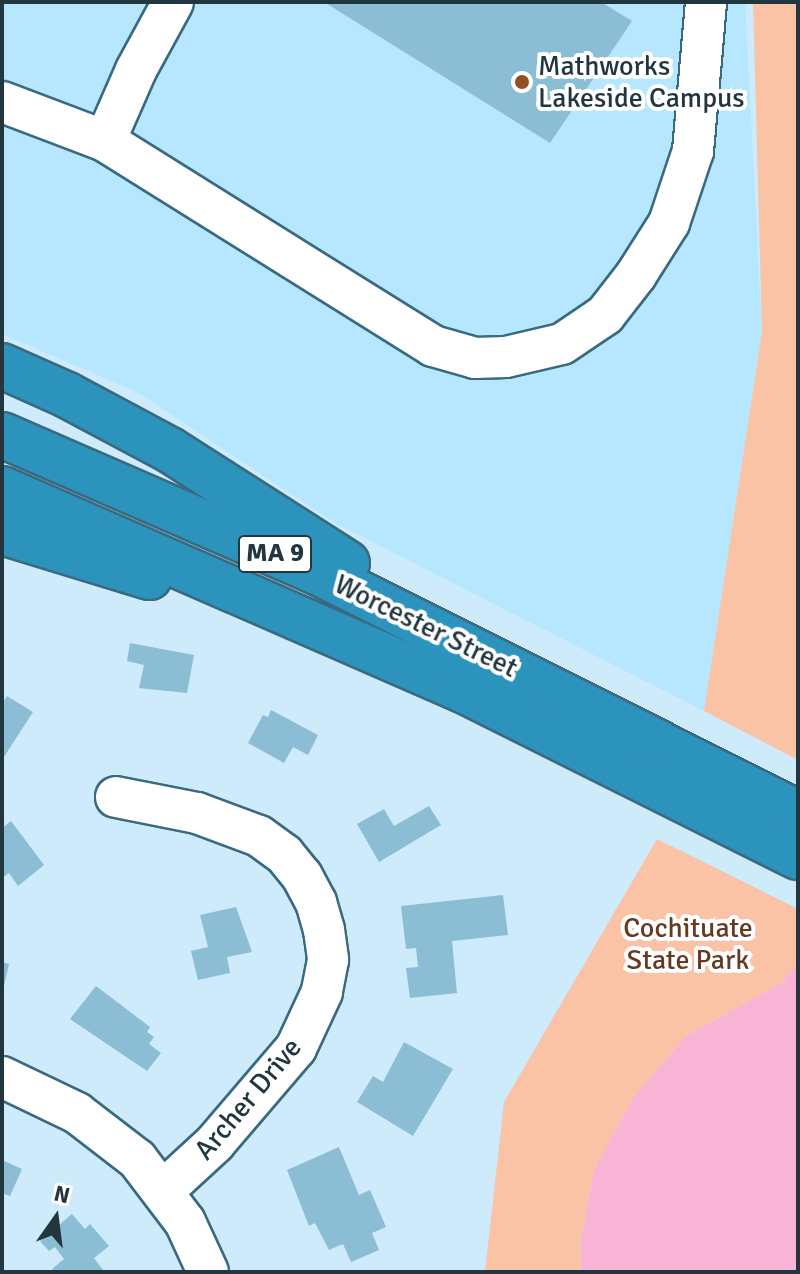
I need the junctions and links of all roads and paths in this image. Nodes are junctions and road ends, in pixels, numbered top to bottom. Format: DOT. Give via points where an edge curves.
graph roads {
  1 [pos="173,2"];
  2 [pos="706,2"];
  3 [pos="2,102"];
  4 [pos="105,141"];
  5 [pos="2,366"];
  6 [pos="2,435"];
  7 [pos="2,489"];
  8 [pos="2,532"];
  9 [pos="349,639"];
  10 [pos="543,684"];
  11 [pos="116,797"];
  12 [pos="798,813"];
  13 [pos="798,857"];
  14 [pos="2,1077"];
  15 [pos="164,1190"];
  16 [pos="208,1272"];
  1 -- 4 [label="street"];
  2 -- 4 [label="street" via="693,151 669,223 605,315 562,344 506,357 475,358 433,346"];
  3 -- 4 [label="street"];
  5 -- 10 [label="highway" via="170,450"];
  6 -- 10 [label="highway, Worcester Street / MA 9" via="319,573"];
  7 -- 9 [label="highway, Worcester Street / MA 9"];
  8 -- 9 [label="highway"];
  9 -- 13 [label="highway, Worcester Street / MA 9" via="574,743"];
  10 -- 12 [label="highway, Worcester Street / MA 9"];
  11 -- 15 [label="street, Archer Drive" via="197,813 259,836 284,854 316,902 328,960 322,992 296,1048 215,1143"];
  14 -- 15 [label="street" via="87,1120 137,1159"];
  15 -- 16 [label="street"];
}
